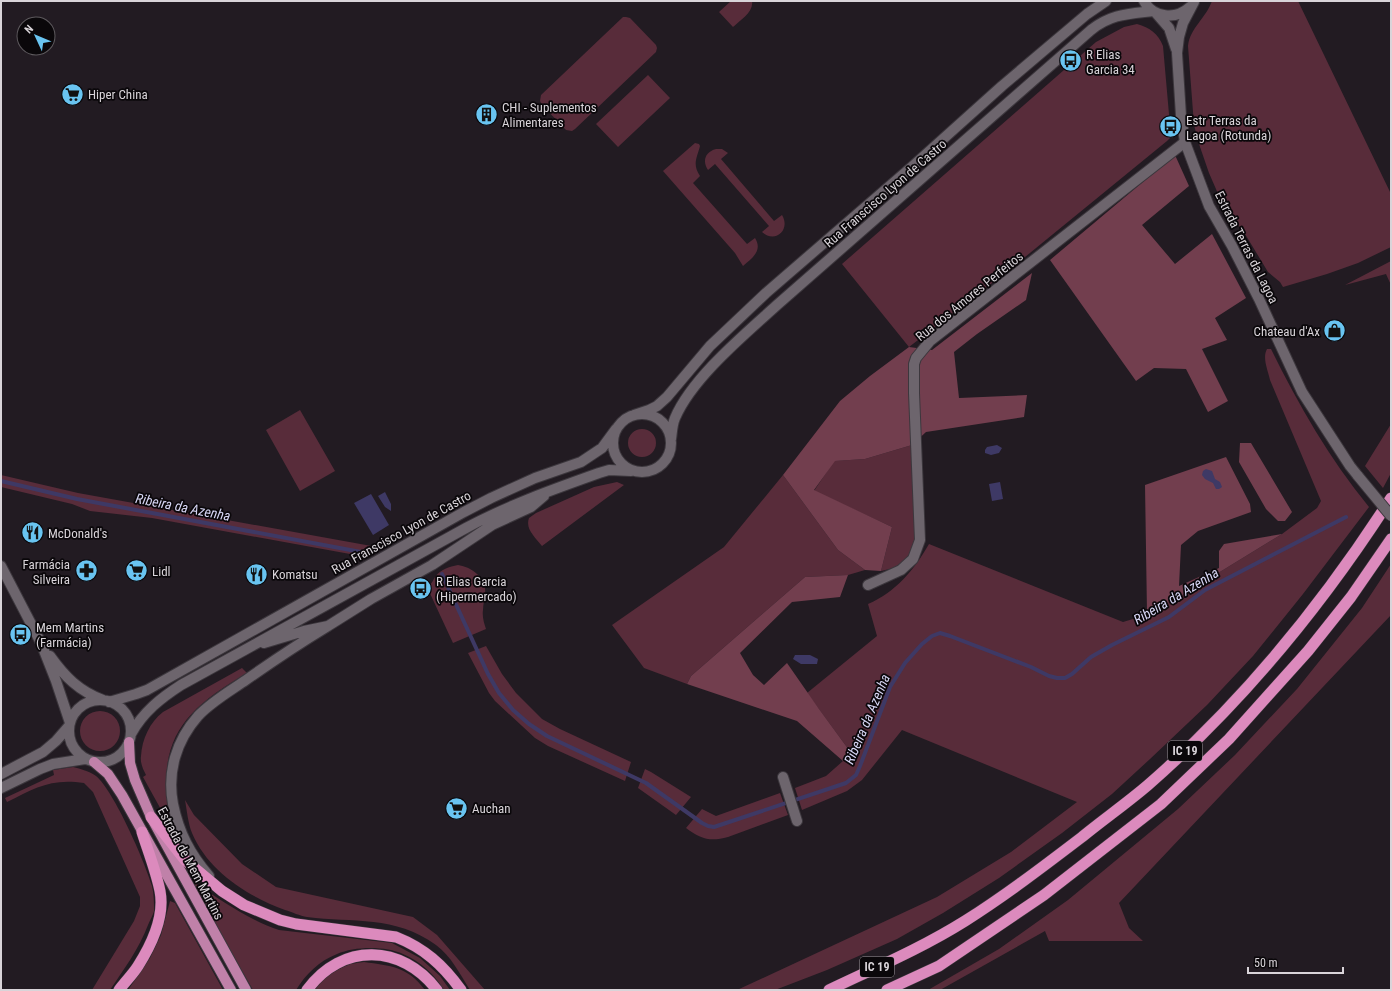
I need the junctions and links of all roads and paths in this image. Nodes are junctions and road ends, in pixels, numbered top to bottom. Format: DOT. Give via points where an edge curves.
graph roads {
  1 [pos="1106,1"];
  2 [pos="1144,1"];
  3 [pos="1194,2"];
  4 [pos="1154,11"];
  5 [pos="1177,53"];
  6 [pos="1185,142"];
  7 [pos="634,415"];
  8 [pos="616,429"];
  9 [pos="670,439"];
  10 [pos="631,471"];
  11 [pos="552,490"];
  12 [pos="1391,498"];
  13 [pos="1391,516"];
  14 [pos="1391,539"];
  15 [pos="1,566"];
  16 [pos="868,585"];
  17 [pos="328,626"];
  18 [pos="41,643"];
  19 [pos="243,650"];
  20 [pos="107,701"];
  21 [pos="70,725"];
  22 [pos="130,738"];
  23 [pos="89,760"];
  24 [pos="1,774"];
  25 [pos="784,781"];
  26 [pos="1,788"];
  27 [pos="151,817"];
  28 [pos="797,821"];
  29 [pos="142,832"];
  30 [pos="222,891"];
  31 [pos="939,966"];
  32 [pos="119,990"];
  33 [pos="231,990"];
  34 [pos="246,990"];
  35 [pos="307,990"];
  36 [pos="437,990"];
  37 [pos="461,990"];
  38 [pos="829,990"];
  39 [pos="887,990"];
  40 [pos="900,990"];
  1 -- 7 [label="street, Rua Franscisco Lyon de Castro" via="1008,80 766,293 710,346 657,406"];
  2 -- 4 [label="street, Estrada Terras da Lagoa"];
  3 -- 4 [label="street, Rua Franscisco Lyon de Castro" via="1182,13 1174,15 1166,16"];
  3 -- 5 [label="street, Estrada Terras da Lagoa" via="1183,23"];
  4 -- 5 [label="street, Estrada Terras da Lagoa" via="1169,28"];
  4 -- 9 [label="street, Rua Franscisco Lyon de Castro" via="1123,14 1100,22 777,305 714,364 696,386 674,420"];
  5 -- 6 [label="street, Estrada Terras da Lagoa"];
  6 -- 13 [label="street, Estrada Terras da Lagoa, bridge" via="1209,206 1259,299 1302,392 1350,466"];
  6 -- 16 [label="street, Rua dos Amores Perfeitos" via="930,341 916,358 914,393 920,540 913,559 901,570"];
  7 -- 8 [label="street"];
  7 -- 9 [label="street" via="650,415 658,419 664,424"];
  8 -- 10 [label="street" via="612,445 614,453 618,461"];
  8 -- 20 [label="street, Rua Franscisco Lyon de Castro" via="602,448 581,462 535,478 484,501 147,690"];
  9 -- 10 [label="street" via="668,456 657,468 650,472"];
  10 -- 11 [label="street" via="609,470"];
  11 -- 17 [label="street" via="530,507 492,526 432,565"];
  11 -- 19 [label="street" via="466,528"];
  12 -- 38 [label="highway, IC 19" via="1351,559 1268,664 1237,699 1147,786 1030,877 964,921 924,944"];
  14 -- 31 [label="highway, IC 19" via="1351,597 1263,703 1161,804 1044,895"];
  15 -- 18 [label="street"];
  17 -- 19 [label="street"];
  17 -- 30 [label="street" via="212,704 188,729 176,753 171,776 175,814 190,852"];
  18 -- 20 [label="street" via="55,664 75,685 86,693"];
  18 -- 21 [label="street"];
  19 -- 22 [label="street" via="166,695 147,711"];
  20 -- 21 [label="street" via="86,704 72,717"];
  20 -- 22 [label="street" via="122,709 127,716"];
  21 -- 23 [label="street" via="69,736 72,745 77,753"];
  21 -- 24 [label="street" via="43,752"];
  22 -- 23 [label="street" via="125,750 115,758 103,762"];
  22 -- 27 [label="main road, Estrada de Mem Martins" via="130,763"];
  23 -- 26 [label="street" via="53,764"];
  23 -- 29 [label="main road, Estrada de Mem Martins" via="108,774"];
  25 -- 28 [label="street"];
  27 -- 30 [label="highway" via="185,860"];
  27 -- 34 [label="main road, Estrada de Mem Martins"];
  29 -- 32 [label="highway" via="160,891 160,918 144,956"];
  29 -- 33 [label="main road, Estrada de Mem Martins"];
  30 -- 37 [label="highway" via="244,905 280,920 402,939 442,966"];
  31 -- 39 [label="highway, IC 19"];
  31 -- 40 [label="highway"];
  35 -- 36 [label="highway" via="318,977 337,964 359,955 370,954 391,956 410,965"];
}
